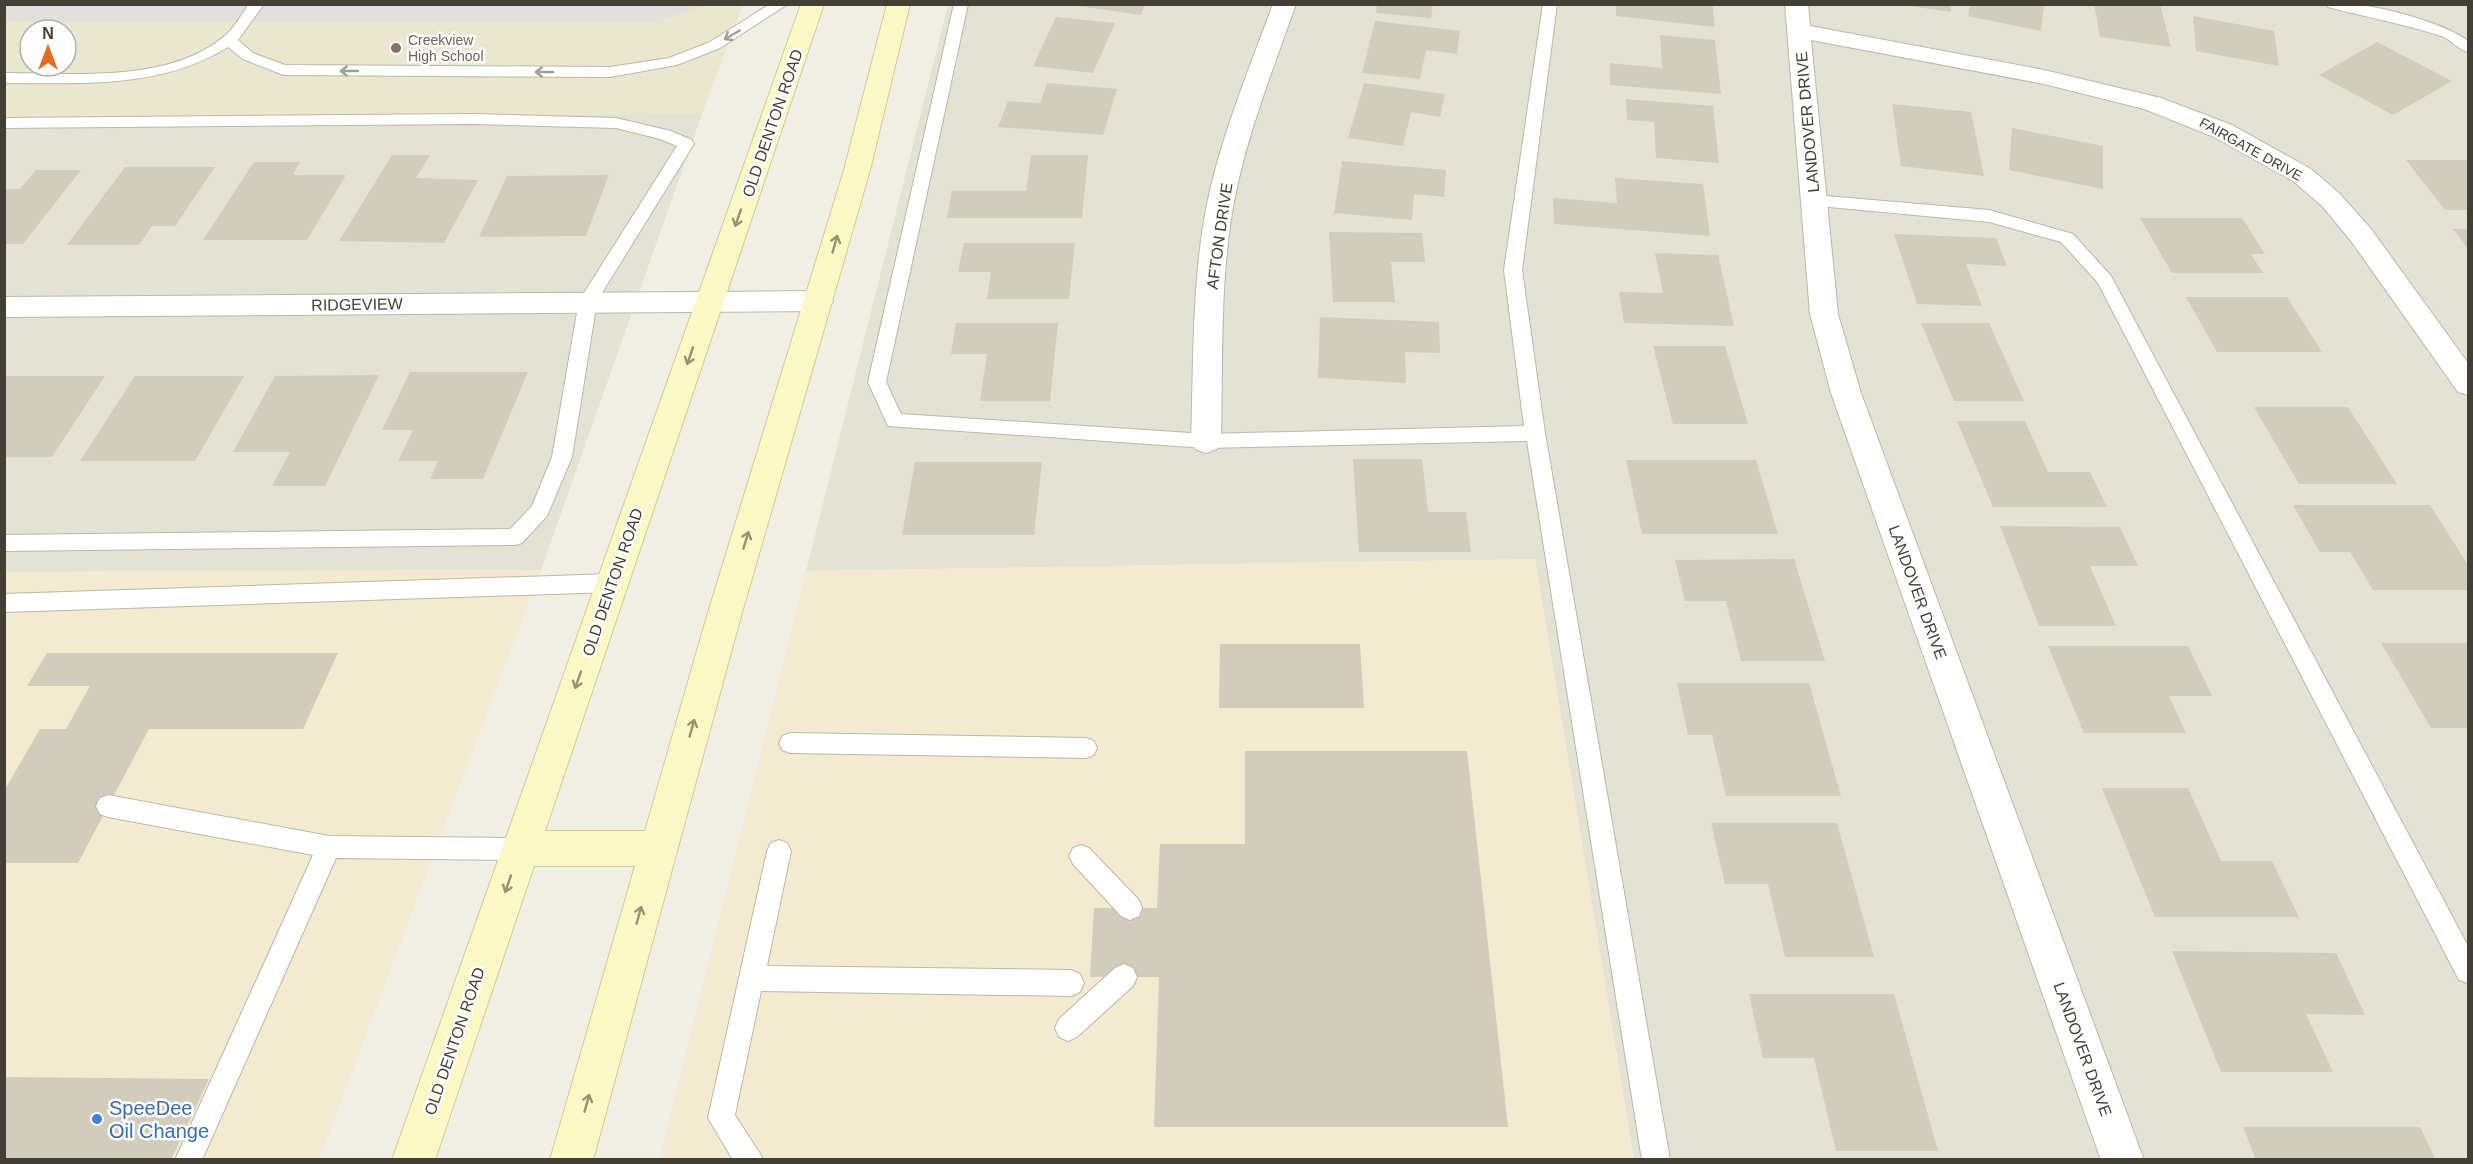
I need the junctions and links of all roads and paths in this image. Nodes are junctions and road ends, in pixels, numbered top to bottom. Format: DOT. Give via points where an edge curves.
graph roads {
  1 [pos="257,4"];
  2 [pos="782,4"];
  3 [pos="813,4"];
  4 [pos="899,4"];
  5 [pos="961,4"];
  6 [pos="1285,4"];
  7 [pos="1550,4"];
  8 [pos="2333,4"];
  9 [pos="1797,18"];
  10 [pos="229,40"];
  11 [pos="2469,48"];
  12 [pos="4,78"];
  13 [pos="4,123"];
  14 [pos="1814,201"];
  15 [pos="588,301"];
  16 [pos="709,301"];
  17 [pos="819,301"];
  18 [pos="4,307"];
  19 [pos="2469,384"];
  20 [pos="1535,433"];
  21 [pos="1206,441"];
  22 [pos="4,543"];
  23 [pos="612,583"];
  24 [pos="4,603"];
  25 [pos="790,743"];
  26 [pos="1086,748"];
  27 [pos="108,806"];
  28 [pos="329,847"];
  29 [pos="658,848"];
  30 [pos="520,849"];
  31 [pos="779,851"];
  32 [pos="1081,856"];
  33 [pos="1130,908"];
  34 [pos="2469,971"];
  35 [pos="1124,977"];
  36 [pos="752,978"];
  37 [pos="1071,983"];
  38 [pos="1068,1028"];
  39 [pos="748,1157"];
  40 [pos="188,1160"];
  41 [pos="413,1160"];
  42 [pos="571,1160"];
  43 [pos="1656,1160"];
  44 [pos="2123,1160"];
  1 -- 10 [label="lane"];
  2 -- 10 [label="lane, one-way" via="716,45 672,62 610,72 283,70 248,56"];
  3 -- 16 [label="main road, OLD DENTON ROAD, one-way"];
  17 -- 4 [label="main road, one-way"];
  5 -- 21 [label="lane" via="877,382 895,421"];
  6 -- 21 [label="street, AFTON DRIVE" via="1224,187 1211,277"];
  7 -- 20 [label="lane" via="1513,270"];
  8 -- 11 [label="lane" via="2450,34"];
  9 -- 14 [label="street, LANDOVER DRIVE"];
  9 -- 19 [label="street, FAIRGATE DRIVE" via="2152,103 2223,131 2302,175 2331,200"];
  10 -- 12 [label="lane" via="162,72"];
  13 -- 15 [label="lane" via="473,118 616,123 686,144"];
  14 -- 34 [label="lane" via="1989,216 2067,238 2105,280"];
  14 -- 44 [label="street, LANDOVER DRIVE" via="1824,314 1846,393"];
  15 -- 16 [label="street, RIDGEVIEW"];
  15 -- 18 [label="street, RIDGEVIEW"];
  15 -- 22 [label="lane" via="562,457 540,510 515,537"];
  16 -- 17 [label="street, RIDGEVIEW"];
  16 -- 23 [label="main road, OLD DENTON ROAD, one-way"];
  29 -- 17 [label="main road, one-way"];
  20 -- 21 [label="lane"];
  20 -- 43 [label="lane"];
  23 -- 24 [label="lane"];
  23 -- 30 [label="main road, OLD DENTON ROAD, one-way"];
  25 -- 26 [label="lane"];
  27 -- 28 [label="lane"];
  28 -- 30 [label="lane"];
  28 -- 40 [label="lane"];
  29 -- 30 [label="main road"];
  42 -- 29 [label="main road, one-way"];
  30 -- 41 [label="main road, OLD DENTON ROAD, one-way"];
  31 -- 36 [label="lane"];
  32 -- 33 [label="lane"];
  35 -- 38 [label="lane"];
  36 -- 37 [label="lane"];
  36 -- 39 [label="lane" via="721,1118"];
}
